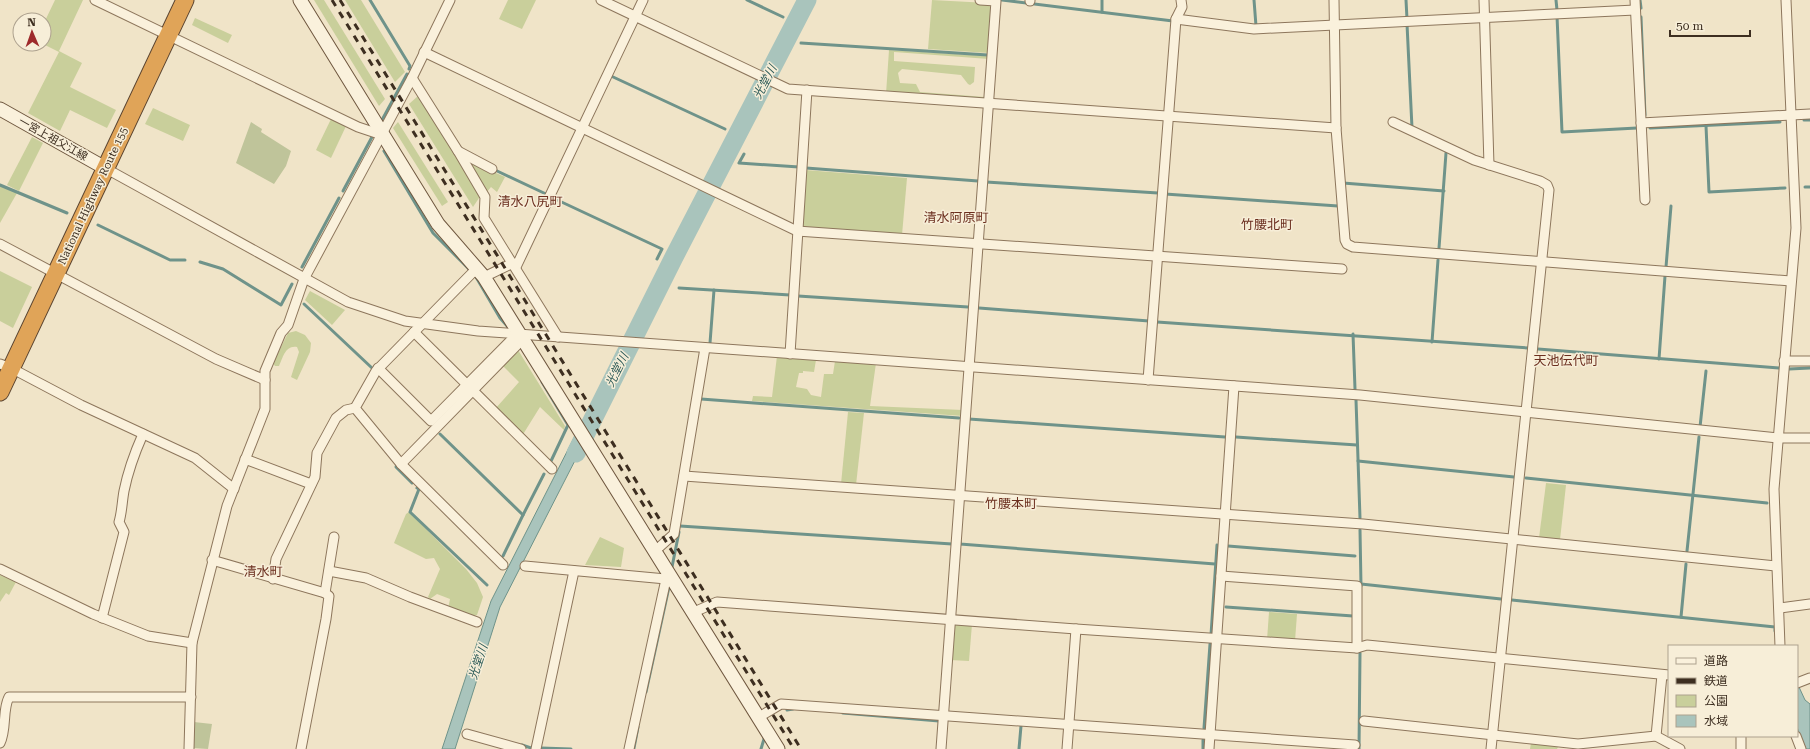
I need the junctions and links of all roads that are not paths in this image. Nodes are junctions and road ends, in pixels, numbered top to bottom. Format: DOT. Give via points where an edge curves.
graph roads {
  1 [pos="95,0"];
  2 [pos="185,0"];
  3 [pos="300,0"];
  4 [pos="450,0"];
  5 [pos="601,0"];
  6 [pos="643,0"];
  7 [pos="980,0"];
  8 [pos="1181,0"];
  9 [pos="1334,0"];
  10 [pos="1484,0"];
  11 [pos="1635,0"];
  12 [pos="1786,0"];
  13 [pos="1635,10"];
  14 [pos="635,16"];
  15 [pos="1484,18"];
  16 [pos="1176,19"];
  17 [pos="1335,24"];
  18 [pos="169,36"];
  19 [pos="424,52"];
  20 [pos="412,78"];
  21 [pos="807,90"];
  22 [pos="988,103"];
  23 [pos="0,109"];
  24 [pos="1810,114"];
  25 [pos="1791,115"];
  26 [pos="1168,116"];
  27 [pos="1393,122"];
  28 [pos="1641,123"];
  29 [pos="582,128"];
  30 [pos="1336,128"];
  31 [pos="382,135"];
  32 [pos="458,151"];
  33 [pos="1489,165"];
  34 [pos="105,168"];
  35 [pos="492,168"];
  36 [pos="1645,200"];
  37 [pos="797,231"];
  38 [pos="0,244"];
  39 [pos="978,244"];
  40 [pos="1157,257"];
  41 [pos="1542,262"];
  42 [pos="515,265"];
  43 [pos="1342,269"];
  44 [pos="57,273"];
  45 [pos="481,273"];
  46 [pos="304,279"];
  47 [pos="1791,281"];
  48 [pos="421,324"];
  49 [pos="414,332"];
  50 [pos="520,336"];
  51 [pos="558,337"];
  52 [pos="705,348"];
  53 [pos="790,354"];
  54 [pos="1784,361"];
  55 [pos="1810,361"];
  56 [pos="6,366"];
  57 [pos="969,367"];
  58 [pos="378,368"];
  59 [pos="265,380"];
  60 [pos="1148,380"];
  61 [pos="1234,386"];
  62 [pos="470,388"];
  63 [pos="0,392"];
  64 [pos="356,408"];
  65 [pos="1525,413"];
  66 [pos="143,434"];
  67 [pos="1778,438"];
  68 [pos="1810,438"];
  69 [pos="246,459"];
  70 [pos="401,464"];
  71 [pos="552,469"];
  72 [pos="684,476"];
  73 [pos="311,484"];
  74 [pos="234,489"];
  75 [pos="959,496"];
  76 [pos="1226,515"];
  77 [pos="334,537"];
  78 [pos="1512,539"];
  79 [pos="656,551"];
  80 [pos="212,560"];
  81 [pos="503,565"];
  82 [pos="526,566"];
  83 [pos="1776,566"];
  84 [pos="0,569"];
  85 [pos="329,571"];
  86 [pos="574,571"];
  87 [pos="667,575"];
  88 [pos="1222,576"];
  89 [pos="273,579"];
  90 [pos="325,594"];
  91 [pos="1810,604"];
  92 [pos="1780,608"];
  93 [pos="694,612"];
  94 [pos="102,618"];
  95 [pos="950,620"];
  96 [pos="477,622"];
  97 [pos="1076,629"];
  98 [pos="1217,639"];
  99 [pos="192,643"];
  100 [pos="1780,645"];
  101 [pos="1357,648"];
  102 [pos="1501,658"];
  103 [pos="1665,675"];
  104 [pos="1810,678"];
  105 [pos="1798,683"];
  106 [pos="191,696"];
  107 [pos="943,715"];
  108 [pos="759,717"];
  109 [pos="1364,721"];
  110 [pos="1069,724"];
  111 [pos="468,734"];
  112 [pos="1210,735"];
  113 [pos="1493,735"];
  114 [pos="1656,736"];
  115 [pos="1741,737"];
  116 [pos="1796,737"];
  117 [pos="0,743"];
  118 [pos="1355,745"];
  119 [pos="1578,746"];
  120 [pos="189,749"];
  121 [pos="301,749"];
  122 [pos="521,749"];
  123 [pos="536,749"];
  124 [pos="629,749"];
  125 [pos="778,749"];
  126 [pos="941,749"];
  127 [pos="1067,749"];
  128 [pos="1210,749"];
  129 [pos="1491,749"];
  130 [pos="1680,749"];
  131 [pos="1741,749"];
  132 [pos="1801,749"];
  1 -- 18 [label="street"];
  2 -- 18 [label="highway, National Highway Route 155"];
  3 -- 31 [label="street"];
  4 -- 19 [label="street"];
  5 -- 14 [label="street"];
  6 -- 14 [label="street"];
  7 -- 22 [label="street" via="996,1"];
  8 -- 16 [label="street" via="1182,8"];
  9 -- 17 [label="street"];
  10 -- 15 [label="street"];
  11 -- 13 [label="street"];
  12 -- 25 [label="street"];
  13 -- 15 [label="street"];
  13 -- 28 [label="street"];
  14 -- 21 [label="street" via="774,83 788,89"];
  14 -- 29 [label="street"];
  15 -- 17 [label="street"];
  15 -- 33 [label="street"];
  16 -- 17 [label="street" via="1254,29"];
  16 -- 26 [label="street"];
  17 -- 30 [label="street"];
  18 -- 31 [label="street" via="351,124"];
  18 -- 34 [label="highway, National Highway Route 155"];
  19 -- 20 [label="street"];
  19 -- 29 [label="street"];
  20 -- 31 [label="street"];
  20 -- 32 [label="street"];
  21 -- 22 [label="street"];
  21 -- 37 [label="street"];
  22 -- 26 [label="street"];
  22 -- 39 [label="street"];
  23 -- 34 [label="street, 一宮上祖父江線"];
  24 -- 25 [label="street"];
  25 -- 28 [label="street"];
  25 -- 47 [label="street" via="1796,228"];
  26 -- 30 [label="street"];
  26 -- 40 [label="street"];
  27 -- 33 [label="street"];
  28 -- 36 [label="street"];
  29 -- 37 [label="street"];
  29 -- 42 [label="street"];
  30 -- 41 [label="street" via="1347,244 1352,247"];
  31 -- 45 [label="street" via="438,224"];
  31 -- 46 [label="street"];
  32 -- 35 [label="street"];
  32 -- 42 [label="street" via="485,197 484,218"];
  33 -- 41 [label="street" via="1547,185 1549,190"];
  34 -- 44 [label="highway, National Highway Route 155"];
  34 -- 46 [label="street"];
  37 -- 39 [label="street"];
  37 -- 53 [label="street"];
  38 -- 44 [label="street"];
  39 -- 40 [label="street"];
  39 -- 57 [label="street"];
  40 -- 43 [label="street"];
  40 -- 60 [label="street"];
  41 -- 47 [label="street"];
  41 -- 65 [label="street"];
  42 -- 45 [label="street"];
  42 -- 51 [label="street"];
  44 -- 56 [label="highway, National Highway Route 155"];
  44 -- 59 [label="street" via="216,358"];
  45 -- 48 [label="street"];
  45 -- 50 [label="street"];
  46 -- 48 [label="street" via="348,302 405,322"];
  46 -- 59 [label="street" via="288,325 281,333 265,371"];
  47 -- 54 [label="street"];
  48 -- 49 [label="street"];
  48 -- 50 [label="street"];
  49 -- 58 [label="street"];
  49 -- 62 [label="street"];
  50 -- 51 [label="street"];
  50 -- 62 [label="street"];
  50 -- 79 [label="street"];
  51 -- 52 [label="street"];
  52 -- 53 [label="street"];
  52 -- 72 [label="street"];
  53 -- 57 [label="street"];
  54 -- 55 [label="street"];
  54 -- 67 [label="street"];
  56 -- 63 [label="highway, National Highway Route 155"];
  56 -- 66 [label="street"];
  57 -- 60 [label="street"];
  57 -- 75 [label="street"];
  58 -- 62 [label="street" via="431,421"];
  58 -- 64 [label="street"];
  59 -- 69 [label="street" via="264,409"];
  60 -- 61 [label="street"];
  61 -- 65 [label="street" via="1360,395"];
  61 -- 76 [label="street"];
  62 -- 70 [label="street"];
  62 -- 71 [label="street"];
  64 -- 70 [label="street"];
  64 -- 73 [label="street" via="346,410 336,418 317,453"];
  65 -- 67 [label="street"];
  65 -- 78 [label="street"];
  66 -- 74 [label="street" via="195,458"];
  66 -- 94 [label="street" via="133,457 124,492 119,522 124,532"];
  67 -- 68 [label="street"];
  67 -- 83 [label="street" via="1774,489"];
  69 -- 73 [label="street"];
  69 -- 74 [label="street"];
  70 -- 81 [label="street"];
  72 -- 75 [label="street"];
  72 -- 79 [label="street" via="674,534"];
  73 -- 89 [label="street" via="276,559"];
  74 -- 80 [label="street"];
  75 -- 76 [label="street"];
  75 -- 95 [label="street"];
  76 -- 78 [label="street" via="1364,524"];
  76 -- 88 [label="street"];
  77 -- 85 [label="street"];
  78 -- 83 [label="street"];
  78 -- 102 [label="street"];
  79 -- 87 [label="street"];
  80 -- 89 [label="street"];
  80 -- 99 [label="street"];
  82 -- 86 [label="street"];
  83 -- 92 [label="street"];
  84 -- 94 [label="street"];
  85 -- 90 [label="street"];
  85 -- 96 [label="street" via="366,578"];
  86 -- 87 [label="street"];
  86 -- 123 [label="street"];
  87 -- 93 [label="street"];
  87 -- 124 [label="street"];
  88 -- 98 [label="street"];
  88 -- 101 [label="street" via="1356,586"];
  89 -- 90 [label="street"];
  90 -- 121 [label="street" via="328,596 326,619"];
  91 -- 92 [label="street"];
  92 -- 100 [label="street"];
  93 -- 95 [label="street" via="718,602"];
  93 -- 108 [label="street"];
  94 -- 99 [label="street" via="148,636"];
  95 -- 97 [label="street"];
  95 -- 107 [label="street"];
  97 -- 98 [label="street"];
  97 -- 110 [label="street"];
  98 -- 101 [label="street"];
  98 -- 112 [label="street"];
  99 -- 106 [label="street"];
  101 -- 102 [label="street" via="1367,645"];
  102 -- 103 [label="street"];
  102 -- 113 [label="street"];
  103 -- 114 [label="street"];
  104 -- 105 [label="street"];
  106 -- 117 [label="street" via="9,697 6,725"];
  106 -- 120 [label="street"];
  107 -- 108 [label="street" via="781,704"];
  107 -- 110 [label="street"];
  107 -- 126 [label="street"];
  108 -- 125 [label="street"];
  109 -- 113 [label="street"];
  110 -- 112 [label="street"];
  110 -- 127 [label="street"];
  111 -- 122 [label="street"];
  112 -- 118 [label="street"];
  112 -- 128 [label="street"];
  113 -- 119 [label="street"];
  113 -- 129 [label="street"];
  114 -- 119 [label="street"];
  114 -- 130 [label="street"];
  115 -- 131 [label="street"];
  116 -- 132 [label="street"];
}
